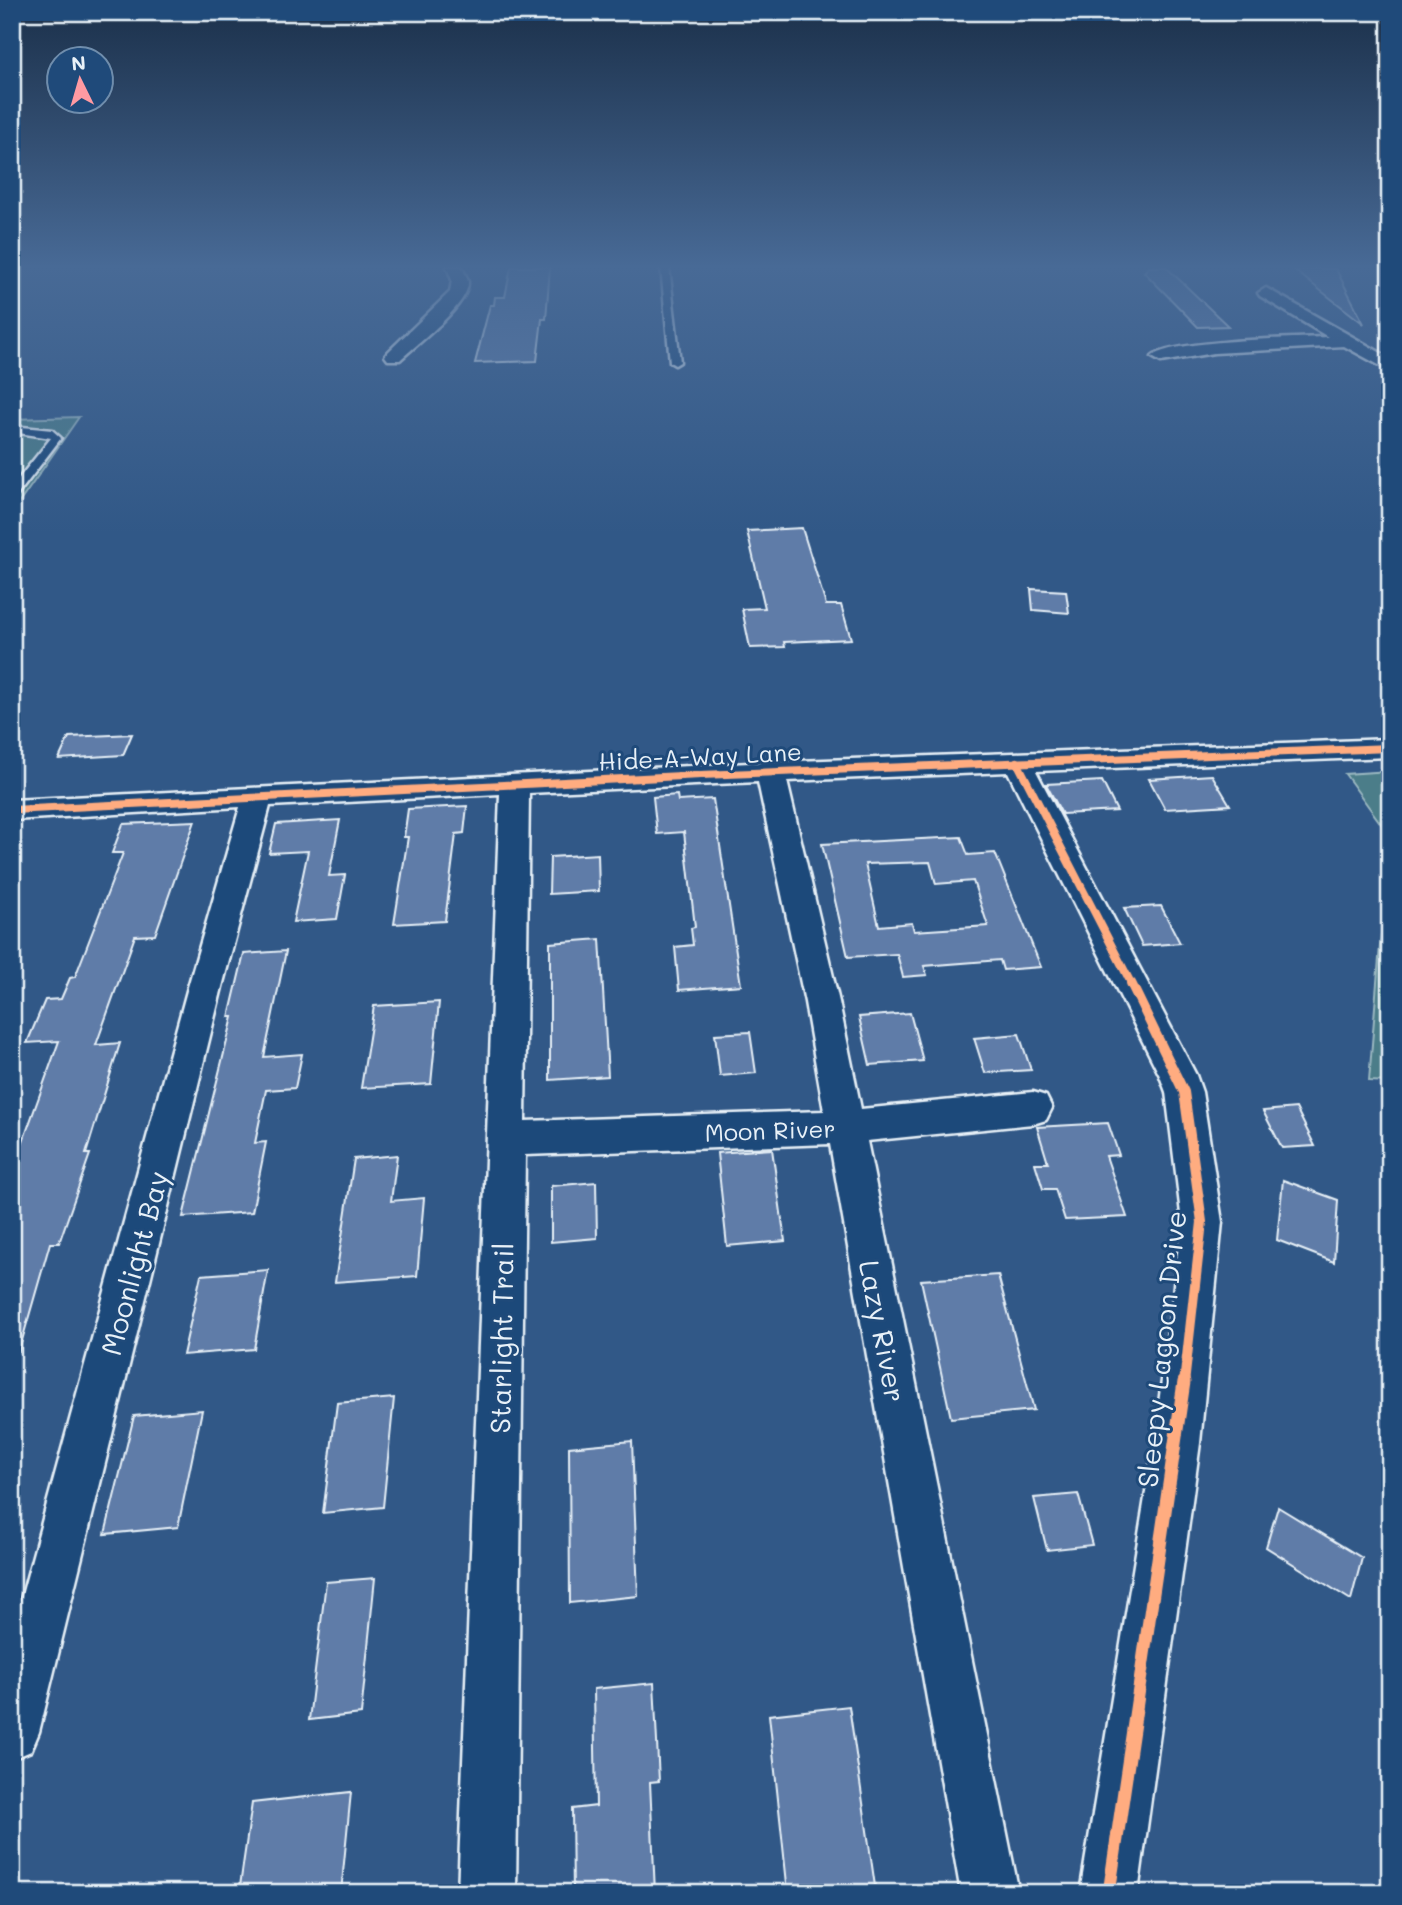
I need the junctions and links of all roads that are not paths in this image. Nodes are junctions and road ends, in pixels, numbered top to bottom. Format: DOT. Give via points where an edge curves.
graph roads {
  1 [pos="674,356"];
  2 [pos="1167,356"];
  3 [pos="1373,356"];
  4 [pos="1161,357"];
  5 [pos="675,362"];
  6 [pos="1390,366"];
  7 [pos="12,429"];
  8 [pos="12,495"];
  9 [pos="1390,748"];
  10 [pos="1017,762"];
  11 [pos="770,771"];
  12 [pos="515,783"];
  13 [pos="258,796"];
  14 [pos="12,810"];
  15 [pos="1033,1108"];
  16 [pos="844,1127"];
  17 [pos="506,1139"];
  18 [pos="12,1732"];
  19 [pos="487,1893"];
  20 [pos="990,1893"];
  21 [pos="1109,1893"];
  1 -- 5 [label="lane"];
  2 -- 4 [label="street"];
  3 -- 6 [label="street"];
  7 -- 8 [label="lane" via="52,433 56,438"];
  9 -- 10 [label="street, Hide-A-Way Lane"];
  10 -- 11 [label="street, Hide-A-Way Lane"];
  10 -- 21 [label="street, Sleepy Lagoon Drive" via="1178,1075 1202,1222 1177,1443"];
  11 -- 12 [label="street, Hide-A-Way Lane"];
  11 -- 16 [label="street, Lazy River" via="822,1002"];
  12 -- 13 [label="street, Hide-A-Way Lane"];
  12 -- 17 [label="street, Starlight Trail"];
  13 -- 14 [label="street, Hide-A-Way Lane"];
  13 -- 18 [label="street, Moonlight Bay"];
  15 -- 16 [label="street, Moon River"];
  16 -- 17 [label="street, Moon River"];
  16 -- 20 [label="street, Lazy River"];
  17 -- 19 [label="street, Starlight Trail"];
}
